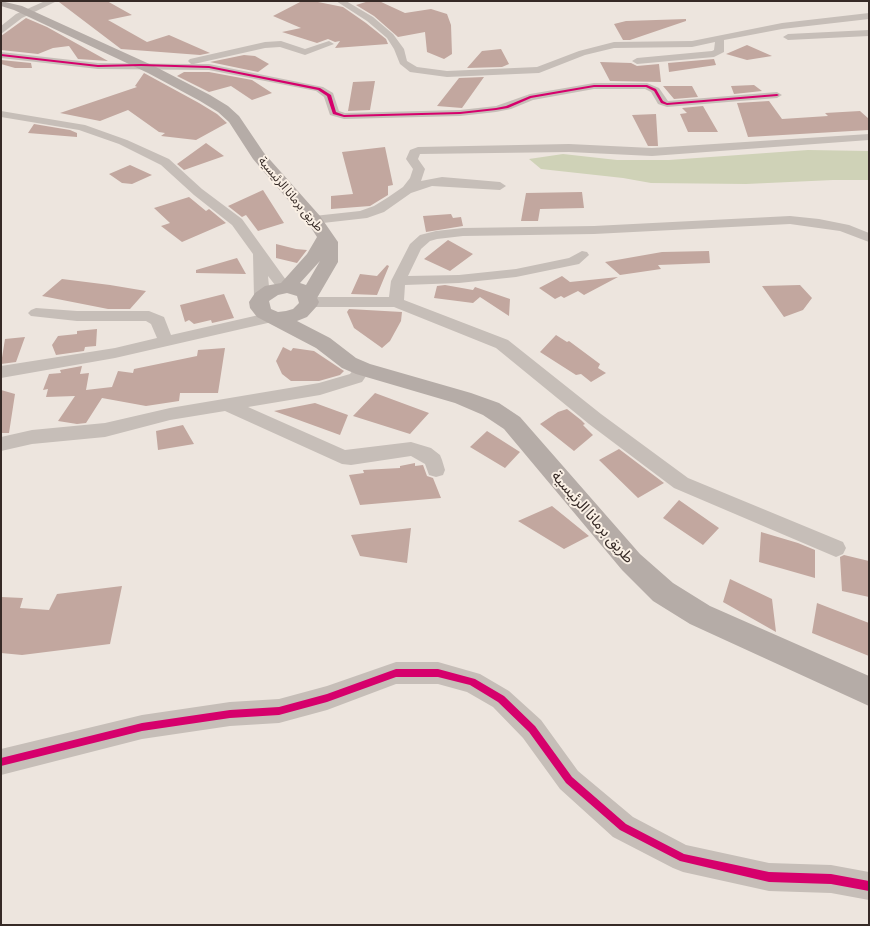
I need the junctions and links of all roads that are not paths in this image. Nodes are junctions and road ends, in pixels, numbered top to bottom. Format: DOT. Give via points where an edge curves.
graph roads {
  1 [pos="53,1"];
  2 [pos="340,1"];
  3 [pos="1,3"];
  4 [pos="27,12"];
  5 [pos="869,16"];
  6 [pos="3,27"];
  7 [pos="869,33"];
  8 [pos="715,41"];
  9 [pos="329,44"];
  10 [pos="1,55"];
  11 [pos="637,61"];
  12 [pos="141,65"];
  13 [pos="177,66"];
  14 [pos="606,76"];
  15 [pos="580,87"];
  16 [pos="777,94"];
  17 [pos="1,114"];
  18 [pos="869,137"];
  19 [pos="500,186"];
  20 [pos="407,190"];
  21 [pos="314,220"];
  22 [pos="326,236"];
  23 [pos="869,238"];
  24 [pos="260,252"];
  25 [pos="582,256"];
  26 [pos="398,281"];
  27 [pos="286,287"];
  28 [pos="308,301"];
  29 [pos="396,302"];
  30 [pos="267,310"];
  31 [pos="36,313"];
  32 [pos="218,329"];
  33 [pos="166,341"];
  34 [pos="324,343"];
  35 [pos="363,369"];
  36 [pos="1,372"];
  37 [pos="227,405"];
  38 [pos="1,444"];
  39 [pos="436,470"];
  40 [pos="836,548"];
  41 [pos="869,691"];
  42 [pos="1,762"];
  43 [pos="869,886"];
  1 -- 4 [label="street"];
  2 -- 8 [label="street" via="374,22 390,36 403,62 424,73 528,72 614,45 683,45"];
  3 -- 4 [label="main road, طريق برمانا الرئيسية"];
  4 -- 6 [label="street"];
  4 -- 12 [label="main road, طريق برمانا الرئيسية"];
  5 -- 8 [label="street" via="782,26"];
  7 -- 8 [label="street"];
  8 -- 11 [label="street" via="719,52 714,54"];
  9 -- 13 [label="street" via="305,52 282,44 265,45"];
  10 -- 12 [label="street" via="98,66"];
  12 -- 13 [label="street"];
  12 -- 21 [label="main road, طريق برمانا الرئيسية" via="223,109 234,119 270,171"];
  13 -- 15 [label="street" via="203,66 319,89 329,95 334,114 344,116 496,109 530,97"];
  14 -- 15 [label="street"];
  15 -- 16 [label="street" via="644,85 655,90 667,104"];
  17 -- 24 [label="street" via="81,127 157,157 237,222"];
  18 -- 20 [label="street" via="652,152 569,148 418,151 412,159 418,169 416,179"];
  19 -- 20 [label="street" via="442,181"];
  20 -- 21 [label="street" via="372,213"];
  21 -- 22 [label="main road, طريق برمانا الرئيسية"];
  22 -- 27 [label="main road, طريق برمانا الرئيسية" via="315,256"];
  22 -- 28 [label="main road, طريق برمانا الرئيسية" via="330,262"];
  23 -- 26 [label="street" via="836,226 790,220 594,230 462,232 436,235 421,241"];
  24 -- 27 [label="street"];
  24 -- 30 [label="street"];
  25 -- 26 [label="street" via="574,261 516,273"];
  26 -- 29 [label="street"];
  27 -- 28 [label="main road" via="300,290"];
  27 -- 30 [label="main road" via="272,290"];
  28 -- 29 [label="street"];
  28 -- 30 [label="main road" via="294,315"];
  28 -- 34 [label="main road, طريق برمانا الرئيسية"];
  29 -- 40 [label="street" via="502,344 595,419 682,483"];
  30 -- 32 [label="street"];
  30 -- 34 [label="main road, طريق برمانا الرئيسية"];
  31 -- 33 [label="street" via="155,317"];
  32 -- 33 [label="street"];
  33 -- 36 [label="street"];
  34 -- 35 [label="main road, طريق برمانا الرئيسية" via="349,363"];
  35 -- 37 [label="street" via="356,378 320,389"];
  35 -- 41 [label="main road, طريق برمانا الرئيسية" via="491,409 512,423 631,562 663,592 700,615"];
  37 -- 38 [label="street" via="170,414 105,430 32,437"];
  37 -- 39 [label="street" via="342,457 411,449 433,460"];
  42 -- 43 [label="street" via="142,727 230,714 279,711 396,673 438,673 472,682 501,699 532,729 569,780 623,827 683,858 769,877 831,879"];
}
